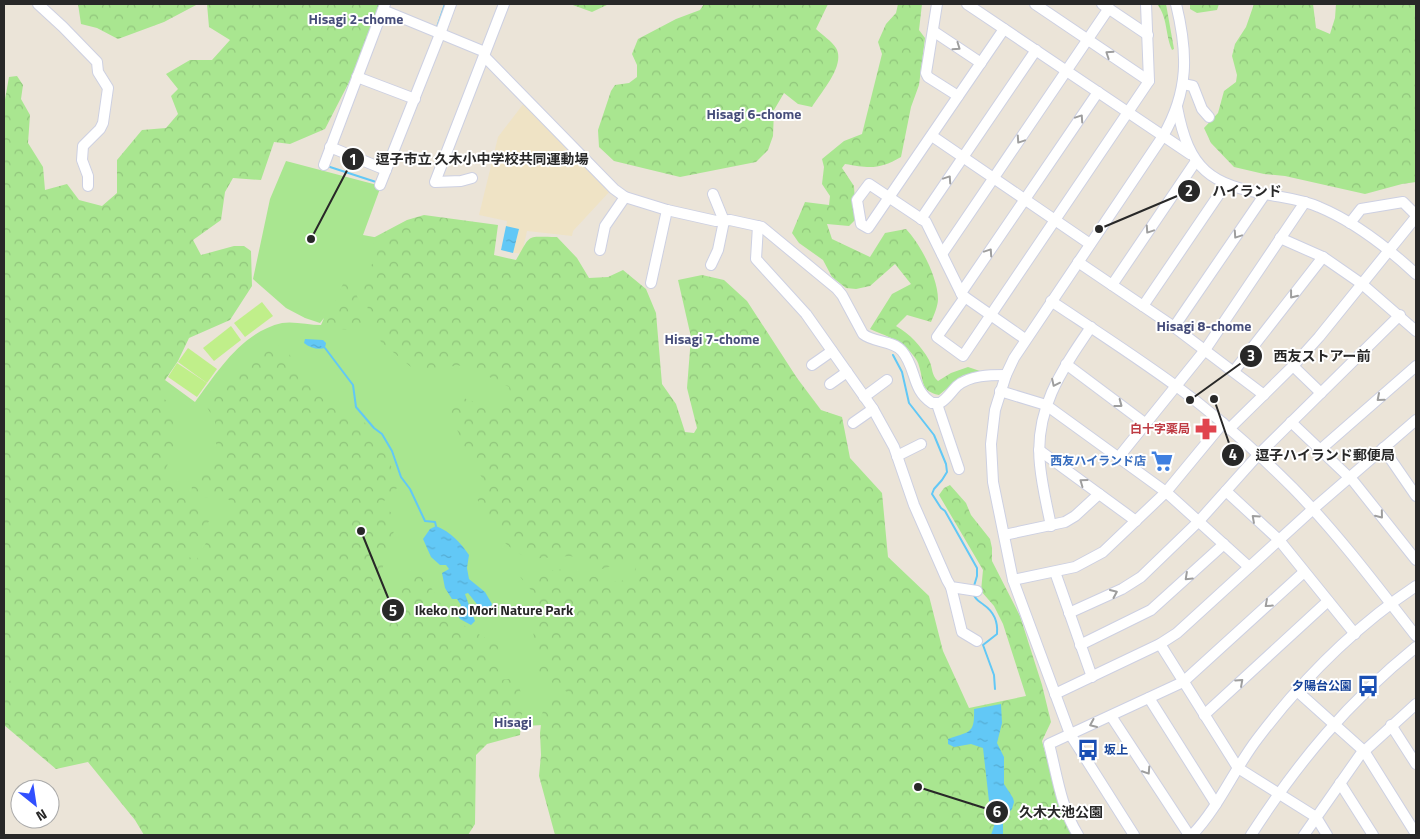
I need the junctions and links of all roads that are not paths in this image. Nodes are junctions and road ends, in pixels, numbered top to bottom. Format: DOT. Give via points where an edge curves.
graph roads {
  1 [pos="38,4"];
  2 [pos="451,4"];
  3 [pos="504,4"];
  4 [pos="937,4"];
  5 [pos="968,4"];
  6 [pos="1035,4"];
  7 [pos="1146,4"];
  8 [pos="1176,4"];
  9 [pos="1106,6"];
  10 [pos="384,7"];
  11 [pos="1004,29"];
  12 [pos="933,31"];
  13 [pos="438,33"];
  14 [pos="1148,35"];
  15 [pos="1088,40"];
  16 [pos="1036,50"];
  17 [pos="484,54"];
  18 [pos="981,63"];
  19 [pos="1067,71"];
  20 [pos="357,77"];
  21 [pos="1149,81"];
  22 [pos="1183,84"];
  23 [pos="1098,92"];
  24 [pos="958,96"];
  25 [pos="412,98"];
  26 [pos="1177,107"];
  27 [pos="1129,113"];
  28 [pos="1209,117"];
  29 [pos="932,136"];
  30 [pos="1163,136"];
  31 [pos="330,147"];
  32 [pos="963,157"];
  33 [pos="1194,158"];
  34 [pos="324,165"];
  35 [pos="384,169"];
  36 [pos="472,178"];
  37 [pos="994,178"];
  38 [pos="1226,184"];
  39 [pos="380,185"];
  40 [pos="88,186"];
  41 [pos="713,194"];
  42 [pos="1265,194"];
  43 [pos="625,197"];
  44 [pos="1025,199"];
  45 [pos="1305,202"];
  46 [pos="667,210"];
  47 [pos="921,219"];
  48 [pos="1416,219"];
  49 [pos="1056,220"];
  50 [pos="724,221"];
  51 [pos="1350,223"];
  52 [pos="758,226"];
  53 [pos="1280,238"];
  54 [pos="1090,244"];
  55 [pos="600,250"];
  56 [pos="1388,250"];
  57 [pos="942,254"];
  58 [pos="1323,257"];
  59 [pos="1078,262"];
  60 [pos="711,265"];
  61 [pos="1416,274"];
  62 [pos="651,283"];
  63 [pos="1362,284"];
  64 [pos="1112,285"];
  65 [pos="963,295"];
  66 [pos="1051,300"];
  67 [pos="1144,306"];
  68 [pos="992,315"];
  69 [pos="1400,315"];
  70 [pos="1174,327"];
  71 [pos="1091,328"];
  72 [pos="1416,331"];
  73 [pos="1026,339"];
  74 [pos="1205,350"];
  75 [pos="832,351"];
  76 [pos="1066,364"];
  77 [pos="812,365"];
  78 [pos="1293,366"];
  79 [pos="1416,366"];
  80 [pos="1234,371"];
  81 [pos="847,372"];
  82 [pos="1006,374"];
  83 [pos="887,380"];
  84 [pos="830,384"];
  85 [pos="1176,386"];
  86 [pos="1000,391"];
  87 [pos="1321,393"];
  88 [pos="1264,395"];
  89 [pos="864,396"];
  90 [pos="937,404"];
  91 [pos="1046,405"];
  92 [pos="873,409"];
  93 [pos="1291,422"];
  94 [pos="853,423"];
  95 [pos="1146,424"];
  96 [pos="1415,424"];
  97 [pos="1226,426"];
  98 [pos="921,444"];
  99 [pos="1383,448"];
  100 [pos="1039,450"];
  101 [pos="1320,450"];
  102 [pos="1258,455"];
  103 [pos="897,456"];
  104 [pos="1118,458"];
  105 [pos="959,469"];
  106 [pos="1349,477"];
  107 [pos="1226,491"];
  108 [pos="1166,492"];
  109 [pos="1099,494"];
  110 [pos="1416,496"];
  111 [pos="1313,509"];
  112 [pos="1136,521"];
  113 [pos="1199,521"];
  114 [pos="1051,526"];
  115 [pos="1004,535"];
  116 [pos="1279,540"];
  117 [pos="1224,544"];
  118 [pos="1416,560"];
  119 [pos="1249,567"];
  120 [pos="1054,572"];
  121 [pos="1304,572"];
  122 [pos="1013,580"];
  123 [pos="1416,586"];
  124 [pos="951,587"];
  125 [pos="975,591"];
  126 [pos="1328,601"];
  127 [pos="1391,603"];
  128 [pos="1069,613"];
  129 [pos="1355,634"];
  130 [pos="1416,636"];
  131 [pos="977,641"];
  132 [pos="1160,644"];
  133 [pos="1080,645"];
  134 [pos="1416,647"];
  135 [pos="1092,677"];
  136 [pos="1183,682"];
  137 [pos="1297,691"];
  138 [pos="1055,694"];
  139 [pos="1149,698"];
  140 [pos="1416,704"];
  141 [pos="1204,715"];
  142 [pos="1111,716"];
  143 [pos="1334,724"];
  144 [pos="1391,725"];
  145 [pos="1070,734"];
  146 [pos="1364,751"];
  147 [pos="1416,764"];
  148 [pos="1238,768"];
  149 [pos="1340,783"];
  150 [pos="1278,794"];
  151 [pos="1216,804"];
  152 [pos="1316,817"];
  153 [pos="1416,832"];
  154 [pos="1078,835"];
  155 [pos="1134,835"];
  156 [pos="1190,835"];
  157 [pos="1251,835"];
  158 [pos="1304,835"];
  159 [pos="1328,835"];
  160 [pos="1373,835"];
  1 -- 40 [label="street" via="97,62 98,72 108,88 103,123 83,146 82,160"];
  2 -- 13 [label="street"];
  3 -- 17 [label="street"];
  4 -- 12 [label="street"];
  5 -- 11 [label="street"];
  6 -- 15 [label="street"];
  7 -- 14 [label="street"];
  8 -- 22 [label="street" via="1185,46"];
  9 -- 14 [label="street"];
  9 -- 15 [label="street"];
  10 -- 13 [label="street"];
  10 -- 20 [label="street"];
  11 -- 16 [label="street"];
  11 -- 18 [label="street"];
  12 -- 18 [label="street, one-way"];
  12 -- 24 [label="street" via="926,74"];
  13 -- 17 [label="street"];
  13 -- 25 [label="street"];
  14 -- 21 [label="street"];
  15 -- 19 [label="street"];
  21 -- 15 [label="street, one-way"];
  16 -- 19 [label="street"];
  16 -- 32 [label="street"];
  17 -- 36 [label="street" via="435,182 461,182"];
  17 -- 43 [label="street"];
  18 -- 24 [label="street"];
  19 -- 23 [label="street"];
  19 -- 37 [label="street, one-way"];
  20 -- 25 [label="street"];
  20 -- 31 [label="street"];
  21 -- 27 [label="street"];
  22 -- 26 [label="street"];
  22 -- 28 [label="street" via="1193,86 1202,109"];
  23 -- 27 [label="street"];
  44 -- 23 [label="street, one-way"];
  24 -- 29 [label="street"];
  25 -- 35 [label="street"];
  26 -- 30 [label="street"];
  26 -- 33 [label="street" via="1180,124"];
  27 -- 30 [label="street"];
  27 -- 49 [label="street"];
  29 -- 32 [label="street"];
  29 -- 47 [label="street" via="889,198"];
  30 -- 33 [label="street"];
  30 -- 54 [label="street"];
  31 -- 34 [label="street"];
  31 -- 35 [label="street"];
  32 -- 37 [label="street"];
  47 -- 32 [label="street, one-way"];
  33 -- 38 [label="street"];
  33 -- 64 [label="street, one-way"];
  35 -- 39 [label="street"];
  37 -- 44 [label="street"];
  37 -- 57 [label="street"];
  38 -- 42 [label="street"];
  38 -- 67 [label="street"];
  41 -- 50 [label="street"];
  42 -- 45 [label="street"];
  42 -- 70 [label="street, one-way"];
  43 -- 46 [label="street"];
  43 -- 55 [label="street" via="605,226"];
  44 -- 49 [label="street"];
  65 -- 44 [label="street, one-way"];
  45 -- 51 [label="street"];
  45 -- 53 [label="street"];
  46 -- 50 [label="street"];
  46 -- 62 [label="street"];
  47 -- 57 [label="street" via="926,222"];
  48 -- 51 [label="street" via="1403,202 1361,209"];
  48 -- 56 [label="street"];
  49 -- 54 [label="street"];
  49 -- 68 [label="street"];
  50 -- 52 [label="street"];
  50 -- 60 [label="street"];
  51 -- 56 [label="street"];
  52 -- 75 [label="street" via="756,259 806,314"];
  52 -- 90 [label="street" via="837,289 863,334 901,350 913,368 920,392 924,398"];
  53 -- 58 [label="street"];
  53 -- 74 [label="street"];
  54 -- 59 [label="street"];
  56 -- 61 [label="street"];
  56 -- 63 [label="street"];
  57 -- 65 [label="street"];
  58 -- 63 [label="street"];
  58 -- 80 [label="street, one-way"];
  59 -- 64 [label="street"];
  59 -- 66 [label="street"];
  63 -- 69 [label="street"];
  63 -- 78 [label="street"];
  64 -- 67 [label="street"];
  65 -- 68 [label="street"];
  65 -- 68 [label="street" via="938,338 963,356"];
  66 -- 71 [label="street"];
  66 -- 73 [label="street"];
  67 -- 70 [label="street"];
  68 -- 73 [label="street"];
  69 -- 72 [label="street"];
  69 -- 87 [label="street"];
  70 -- 74 [label="street"];
  71 -- 76 [label="street"];
  71 -- 85 [label="street"];
  73 -- 82 [label="street"];
  74 -- 80 [label="street"];
  74 -- 85 [label="street"];
  75 -- 77 [label="street"];
  75 -- 81 [label="street"];
  76 -- 91 [label="street, one-way"];
  76 -- 95 [label="street, one-way"];
  78 -- 87 [label="street"];
  78 -- 88 [label="street"];
  79 -- 101 [label="street, one-way"];
  80 -- 88 [label="street"];
  81 -- 84 [label="street"];
  81 -- 89 [label="street"];
  82 -- 86 [label="street"];
  82 -- 90 [label="street" via="966,381"];
  83 -- 89 [label="street"];
  85 -- 95 [label="street"];
  85 -- 97 [label="street"];
  86 -- 91 [label="street"];
  86 -- 115 [label="street" via="992,426 991,461"];
  87 -- 93 [label="street"];
  88 -- 97 [label="street"];
  89 -- 92 [label="street"];
  90 -- 105 [label="street"];
  91 -- 100 [label="street"];
  91 -- 104 [label="street"];
  92 -- 94 [label="street"];
  92 -- 103 [label="street"];
  93 -- 101 [label="street"];
  93 -- 102 [label="street"];
  95 -- 104 [label="street"];
  96 -- 99 [label="street"];
  97 -- 102 [label="street"];
  97 -- 108 [label="street"];
  98 -- 103 [label="street"];
  99 -- 106 [label="street"];
  99 -- 110 [label="street"];
  109 -- 100 [label="street, one-way"];
  100 -- 114 [label="street"];
  101 -- 106 [label="street"];
  102 -- 107 [label="street"];
  102 -- 111 [label="street"];
  103 -- 124 [label="street" via="914,505"];
  104 -- 108 [label="street"];
  106 -- 111 [label="street"];
  106 -- 118 [label="street, one-way"];
  107 -- 113 [label="street"];
  116 -- 107 [label="street, one-way"];
  108 -- 112 [label="street"];
  108 -- 113 [label="street"];
  109 -- 112 [label="street"];
  109 -- 114 [label="street" via="1075,516"];
  111 -- 116 [label="street"];
  111 -- 127 [label="street"];
  112 -- 120 [label="street" via="1103,552 1075,567"];
  113 -- 117 [label="street"];
  128 -- 113 [label="street, one-way" via="1134,583"];
  114 -- 115 [label="street"];
  115 -- 122 [label="street"];
  116 -- 119 [label="street"];
  116 -- 121 [label="street"];
  117 -- 119 [label="street"];
  117 -- 133 [label="street, one-way" via="1150,610"];
  119 -- 132 [label="street" via="1194,618"];
  120 -- 122 [label="street"];
  120 -- 128 [label="street"];
  121 -- 126 [label="street"];
  121 -- 136 [label="street, one-way"];
  122 -- 138 [label="street"];
  123 -- 127 [label="street"];
  124 -- 125 [label="street"];
  124 -- 131 [label="street" via="962,632"];
  126 -- 129 [label="street"];
  141 -- 126 [label="street, one-way"];
  127 -- 129 [label="street"];
  127 -- 130 [label="street"];
  128 -- 133 [label="street"];
  129 -- 137 [label="street"];
  132 -- 135 [label="street"];
  132 -- 136 [label="street"];
  133 -- 135 [label="street"];
  134 -- 143 [label="street" via="1378,679"];
  135 -- 138 [label="street"];
  136 -- 139 [label="street"];
  136 -- 141 [label="street"];
  137 -- 143 [label="street"];
  137 -- 148 [label="street"];
  138 -- 145 [label="street"];
  139 -- 142 [label="street"];
  139 -- 151 [label="street"];
  140 -- 144 [label="street"];
  141 -- 148 [label="street"];
  142 -- 145 [label="street, one-way"];
  142 -- 156 [label="street, one-way"];
  143 -- 146 [label="street"];
  143 -- 150 [label="street"];
  144 -- 146 [label="street"];
  144 -- 147 [label="street"];
  145 -- 154 [label="street" via="1049,744 1064,805"];
  145 -- 155 [label="street"];
  146 -- 149 [label="street"];
  146 -- 153 [label="street"];
  148 -- 150 [label="street"];
  148 -- 151 [label="street"];
  149 -- 152 [label="street"];
  149 -- 160 [label="street"];
  150 -- 152 [label="street"];
  150 -- 157 [label="street"];
  151 -- 156 [label="street"];
  152 -- 158 [label="street"];
  152 -- 159 [label="street"];
}
